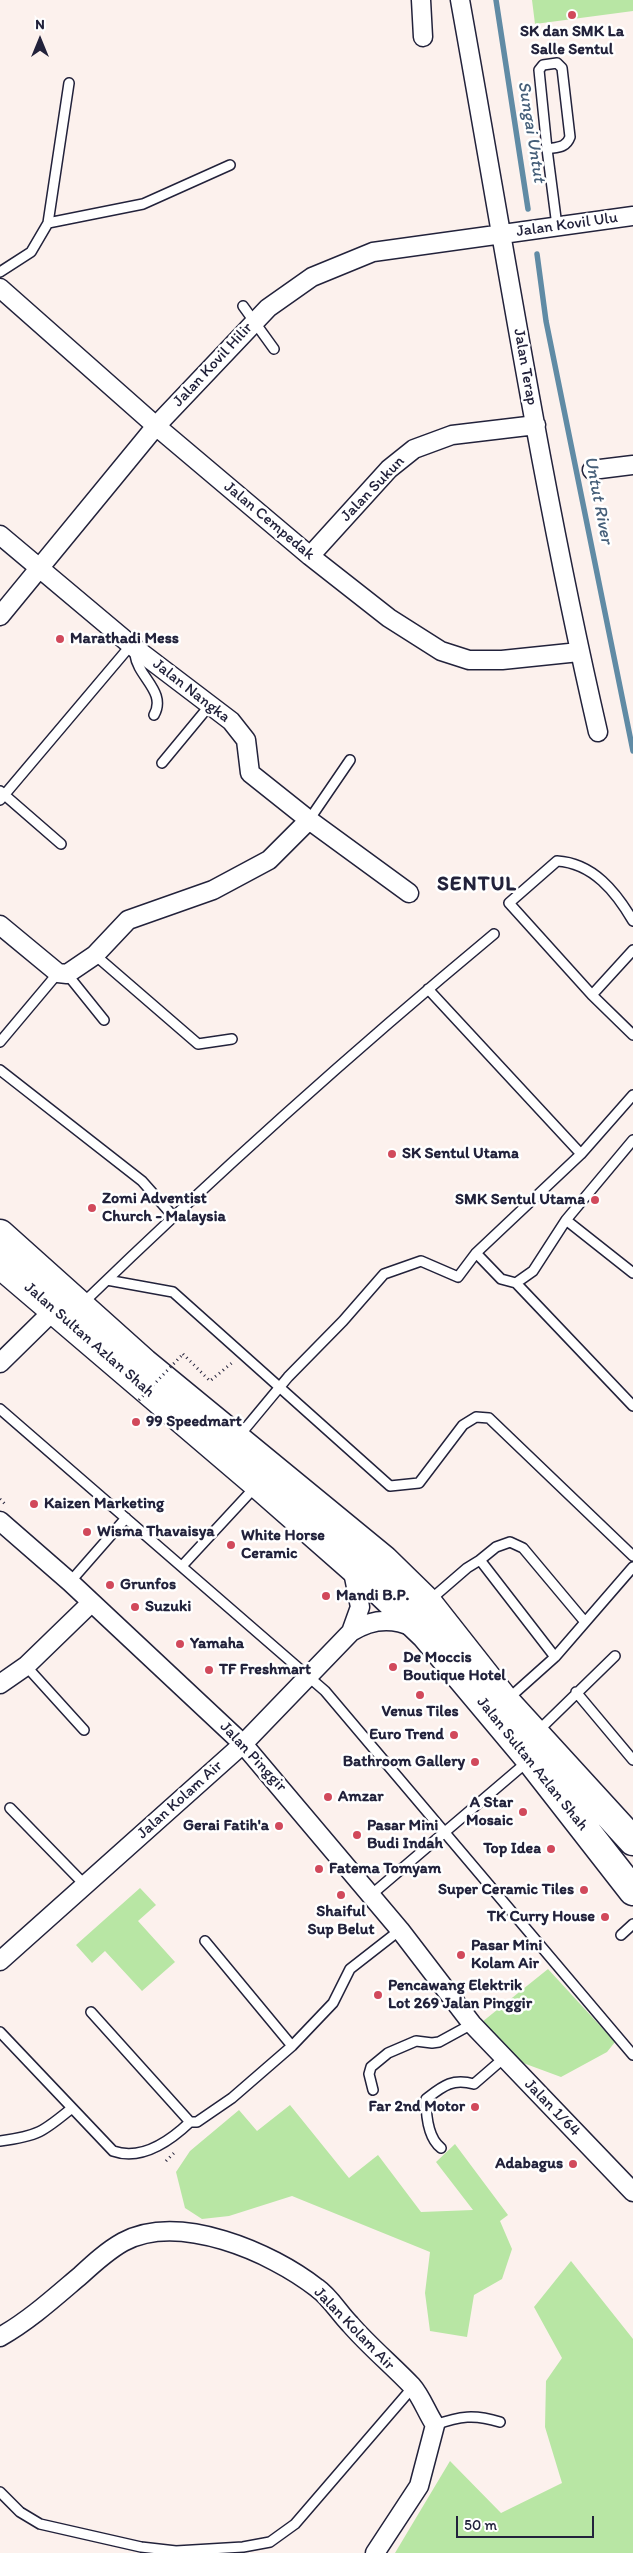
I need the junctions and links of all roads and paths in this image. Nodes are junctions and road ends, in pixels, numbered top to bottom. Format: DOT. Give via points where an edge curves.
graph roads {
  1 [pos="422,0"];
  2 [pos="460,0"];
  3 [pos="423,37"];
  4 [pos="69,83"];
  5 [pos="548,149"];
  6 [pos="230,165"];
  7 [pos="633,216"];
  8 [pos="48,223"];
  9 [pos="557,226"];
  10 [pos="502,234"];
  11 [pos="0,272"];
  12 [pos="0,288"];
  13 [pos="243,306"];
  14 [pos="253,322"];
  15 [pos="274,349"];
  16 [pos="536,425"];
  17 [pos="156,426"];
  18 [pos="633,465"];
  19 [pos="592,470"];
  20 [pos="0,535"];
  21 [pos="310,556"];
  22 [pos="39,570"];
  23 [pos="0,616"];
  24 [pos="134,647"];
  25 [pos="579,652"];
  26 [pos="210,705"];
  27 [pos="154,715"];
  28 [pos="598,732"];
  29 [pos="350,760"];
  30 [pos="162,763"];
  31 [pos="2,795"];
  32 [pos="309,820"];
  33 [pos="62,844"];
  34 [pos="409,893"];
  35 [pos="633,921"];
  36 [pos="1,927"];
  37 [pos="494,934"];
  38 [pos="633,950"];
  39 [pos="95,955"];
  40 [pos="62,973"];
  41 [pos="428,989"];
  42 [pos="592,995"];
  43 [pos="104,1020"];
  44 [pos="633,1035"];
  45 [pos="232,1039"];
  46 [pos="0,1042"];
  47 [pos="0,1070"];
  48 [pos="633,1095"];
  49 [pos="633,1140"];
  50 [pos="581,1154"];
  51 [pos="174,1216"];
  52 [pos="566,1220"];
  53 [pos="0,1234"];
  54 [pos="476,1253"];
  55 [pos="0,1264"];
  56 [pos="633,1273"];
  57 [pos="107,1280"];
  58 [pos="516,1283"];
  59 [pos="68,1307"];
  60 [pos="241,1355"];
  61 [pos="0,1363"];
  62 [pos="279,1387"];
  63 [pos="139,1400"];
  64 [pos="633,1406"];
  65 [pos="0,1409"];
  66 [pos="237,1438"];
  67 [pos="258,1484"];
  68 [pos="126,1518"];
  69 [pos="2,1527"];
  70 [pos="633,1556"];
  71 [pos="480,1560"];
  72 [pos="182,1566"];
  73 [pos="352,1567"];
  74 [pos="632,1571"];
  75 [pos="70,1582"];
  76 [pos="428,1602"];
  77 [pos="91,1604"];
  78 [pos="585,1622"];
  79 [pos="351,1632"];
  80 [pos="426,1635"];
  81 [pos="615,1656"];
  82 [pos="554,1657"];
  83 [pos="26,1666"];
  84 [pos="309,1675"];
  85 [pos="0,1684"];
  86 [pos="576,1692"];
  87 [pos="505,1701"];
  88 [pos="84,1730"];
  89 [pos="243,1744"];
  90 [pos="532,1747"];
  91 [pos="633,1760"];
  92 [pos="10,1808"];
  93 [pos="443,1833"];
  94 [pos="632,1837"];
  95 [pos="85,1885"];
  96 [pos="633,1891"];
  97 [pos="372,1894"];
  98 [pos="633,1924"];
  99 [pos="400,1930"];
  100 [pos="621,1935"];
  101 [pos="205,1940"];
  102 [pos="0,1961"];
  103 [pos="91,2012"];
  104 [pos="472,2024"];
  105 [pos="0,2032"];
  106 [pos="292,2046"];
  107 [pos="633,2055"];
  108 [pos="504,2058"];
  109 [pos="373,2090"];
  110 [pos="72,2108"];
  111 [pos="190,2122"];
  112 [pos="0,2142"];
  113 [pos="441,2148"];
  114 [pos="633,2191"];
  115 [pos="0,2337"];
  116 [pos="413,2387"];
  117 [pos="500,2422"];
  118 [pos="434,2425"];
  119 [pos="0,2492"];
  120 [pos="375,2553"];
  1 -- 3 [label="street"];
  2 -- 10 [label="street, Jalan Terap"];
  4 -- 8 [label="lane"];
  5 -- 5 [label="lane" via="563,147 570,137 562,68 557,63 539,70"];
  5 -- 9 [label="lane"];
  6 -- 8 [label="lane" via="142,204"];
  7 -- 9 [label="street, Jalan Kovil Ulu"];
  8 -- 11 [label="lane" via="30,252"];
  9 -- 10 [label="street, Jalan Kovil Ulu"];
  10 -- 14 [label="street, Jalan Kovil Hilir" via="373,252 312,277"];
  10 -- 16 [label="street, Jalan Terap"];
  12 -- 17 [label="street, Jalan Cempedak"];
  13 -- 14 [label="lane"];
  14 -- 15 [label="lane"];
  14 -- 17 [label="street, Jalan Kovil Hilir"];
  16 -- 21 [label="street, Jalan Sukun" via="452,435 414,448 389,469"];
  16 -- 25 [label="street, Jalan Terap"];
  17 -- 21 [label="street, Jalan Cempedak"];
  17 -- 22 [label="street, Jalan Kovil Hilir"];
  18 -- 19 [label="street"];
  20 -- 22 [label="street, Jalan Nangka"];
  21 -- 25 [label="street, Jalan Cempedak" via="389,618 441,651 469,660"];
  22 -- 23 [label="street, Jalan Kovil Hilir"];
  22 -- 24 [label="street, Jalan Nangka"];
  24 -- 26 [label="street, Jalan Nangka"];
  24 -- 27 [label="lane" via="138,665 158,696 159,707"];
  24 -- 31 [label="lane"];
  25 -- 28 [label="street, Jalan Terap"];
  26 -- 30 [label="lane"];
  26 -- 32 [label="street, Jalan Nangka" via="231,721 246,740 250,773"];
  29 -- 32 [label="lane"];
  31 -- 33 [label="lane"];
  32 -- 34 [label="street, Jalan Nangka"];
  32 -- 39 [label="street" via="269,860 213,890 128,920"];
  35 -- 42 [label="lane" via="621,901 592,871 572,862 557,861 509,903"];
  36 -- 40 [label="street"];
  37 -- 41 [label="lane"];
  38 -- 42 [label="lane"];
  39 -- 40 [label="street"];
  39 -- 45 [label="lane" via="198,1044"];
  40 -- 43 [label="lane"];
  40 -- 46 [label="lane"];
  41 -- 50 [label="lane"];
  41 -- 51 [label="lane"];
  42 -- 44 [label="lane"];
  47 -- 51 [label="lane" via="142,1181"];
  48 -- 50 [label="lane"];
  49 -- 52 [label="lane"];
  50 -- 54 [label="lane"];
  51 -- 57 [label="lane"];
  52 -- 56 [label="lane"];
  52 -- 58 [label="lane" via="533,1271"];
  53 -- 59 [label="main road, Jalan Sultan Azlan Shah"];
  54 -- 58 [label="lane" via="501,1280"];
  54 -- 62 [label="lane" via="458,1277 421,1261 384,1274"];
  55 -- 59 [label="main road, Jalan Sultan Azlan Shah"];
  57 -- 59 [label="lane"];
  57 -- 60 [label="lane" via="172,1292"];
  58 -- 64 [label="lane"];
  59 -- 61 [label="street"];
  59 -- 66 [label="main road, Jalan Sultan Azlan Shah"];
  59 -- 67 [label="main road, Jalan Sultan Azlan Shah"];
  60 -- 62 [label="lane"];
  60 -- 63 [label="path, bridge" via="210,1382 183,1354"];
  62 -- 66 [label="lane"];
  62 -- 70 [label="lane" via="390,1486 419,1483 463,1425 476,1417 489,1418"];
  65 -- 68 [label="lane"];
  66 -- 76 [label="main road, Jalan Sultan Azlan Shah" via="384,1560"];
  67 -- 72 [label="lane"];
  67 -- 73 [label="main road, Jalan Sultan Azlan Shah"];
  68 -- 72 [label="lane"];
  68 -- 75 [label="lane"];
  69 -- 75 [label="street, Jalan Pinggir"];
  71 -- 76 [label="lane"];
  71 -- 78 [label="lane" via="496,1547 510,1542 523,1548"];
  71 -- 82 [label="lane"];
  72 -- 84 [label="lane"];
  73 -- 79 [label="street, Jalan Kolam Air" via="360,1606"];
  73 -- 80 [label="main road, Jalan Sultan Azlan Shah"];
  74 -- 78 [label="lane"];
  75 -- 77 [label="street, Jalan Pinggir"];
  76 -- 87 [label="main road, Jalan Sultan Azlan Shah"];
  77 -- 83 [label="street"];
  77 -- 89 [label="street, Jalan Pinggir"];
  78 -- 82 [label="lane"];
  79 -- 80 [label="street, Jalan Kolam Air" via="371,1622 394,1621"];
  79 -- 84 [label="street, Jalan Kolam Air"];
  80 -- 90 [label="main road, Jalan Sultan Azlan Shah"];
  81 -- 86 [label="lane"];
  82 -- 87 [label="lane"];
  83 -- 85 [label="street"];
  83 -- 88 [label="lane"];
  84 -- 89 [label="street, Jalan Kolam Air"];
  84 -- 93 [label="lane" via="325,1690"];
  86 -- 90 [label="lane"];
  86 -- 91 [label="lane"];
  87 -- 90 [label="main road, Jalan Sultan Azlan Shah"];
  89 -- 95 [label="street, Jalan Kolam Air"];
  89 -- 97 [label="street, Jalan Pinggir"];
  90 -- 93 [label="lane"];
  90 -- 94 [label="main road, Jalan Sultan Azlan Shah"];
  90 -- 96 [label="main road, Jalan Sultan Azlan Shah"];
  92 -- 95 [label="lane"];
  93 -- 97 [label="lane"];
  93 -- 107 [label="lane"];
  95 -- 102 [label="street, Jalan Kolam Air"];
  97 -- 99 [label="street, Jalan Pinggir"];
  98 -- 100 [label="lane"];
  99 -- 104 [label="street, Jalan Pinggir"];
  99 -- 106 [label="lane" via="350,1968 333,2003"];
  101 -- 106 [label="lane"];
  103 -- 111 [label="lane"];
  104 -- 108 [label="street, Jalan 1/64"];
  104 -- 109 [label="lane" via="439,2042 416,2041 388,2053 371,2067 369,2074"];
  105 -- 110 [label="lane"];
  106 -- 111 [label="lane" via="232,2098 197,2122"];
  108 -- 113 [label="lane" via="474,2084 455,2081 426,2099 430,2129 435,2144"];
  108 -- 114 [label="street, Jalan 1/64"];
  110 -- 111 [label="lane" via="113,2151 123,2154 156,2147"];
  110 -- 112 [label="lane" via="42,2132"];
  115 -- 116 [label="street, Jalan Kolam Air" via="43,2307 124,2241 178,2232 215,2236 277,2262 318,2288 382,2360"];
  116 -- 118 [label="street, Jalan Kolam Air"];
  116 -- 119 [label="lane" via="295,2524 270,2542 176,2551 141,2547 40,2524 20,2512"];
  117 -- 118 [label="lane" via="481,2416"];
  118 -- 120 [label="street" via="419,2486"];
}
